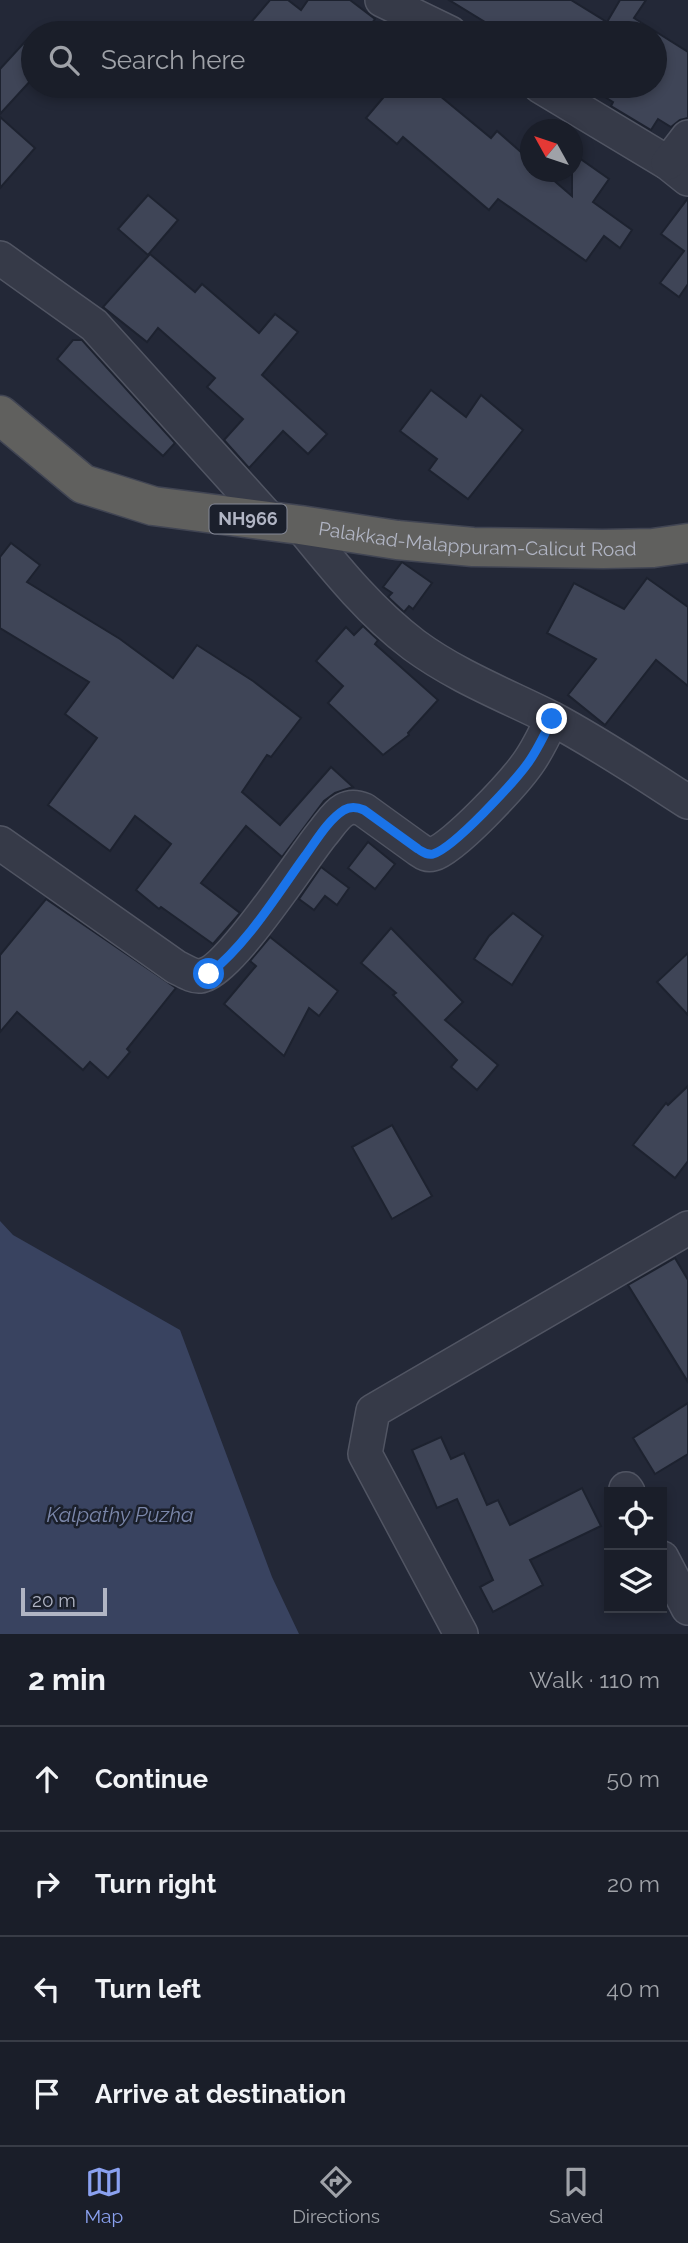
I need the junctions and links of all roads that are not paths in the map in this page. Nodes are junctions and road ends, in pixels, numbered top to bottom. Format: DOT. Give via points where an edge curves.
graph roads {
  1 [pos="382,0"];
  2 [pos="425,21"];
  3 [pos="563,98"];
  4 [pos="681,159"];
  5 [pos="0,258"];
  6 [pos="0,415"];
  7 [pos="285,523"];
  8 [pos="688,544"];
  9 [pos="552,719"];
  10 [pos="688,802"];
  11 [pos="0,843"];
  12 [pos="688,1228"];
  13 [pos="667,1568"];
  14 [pos="688,1608"];
  15 [pos="461,1634"];
  1 -- 2 [label="street"];
  3 -- 4 [label="street"];
  5 -- 7 [label="street" via="94,325"];
  6 -- 7 [label="highway, Palakkad-Malappuram-Calicut Road / NH966" via="83,484 153,506"];
  7 -- 8 [label="highway, Palakkad-Malappuram-Calicut Road / NH966" via="473,547 604,549"];
  7 -- 9 [label="street" via="416,646 479,685"];
  9 -- 10 [label="street"];
  9 -- 11 [label="street" via="528,763 473,823 434,854 427,855 364,810 346,808 259,920 209,974 197,976 176,967"];
  12 -- 15 [label="street" via="373,1411 365,1454"];
  13 -- 14 [label="street"];
}
